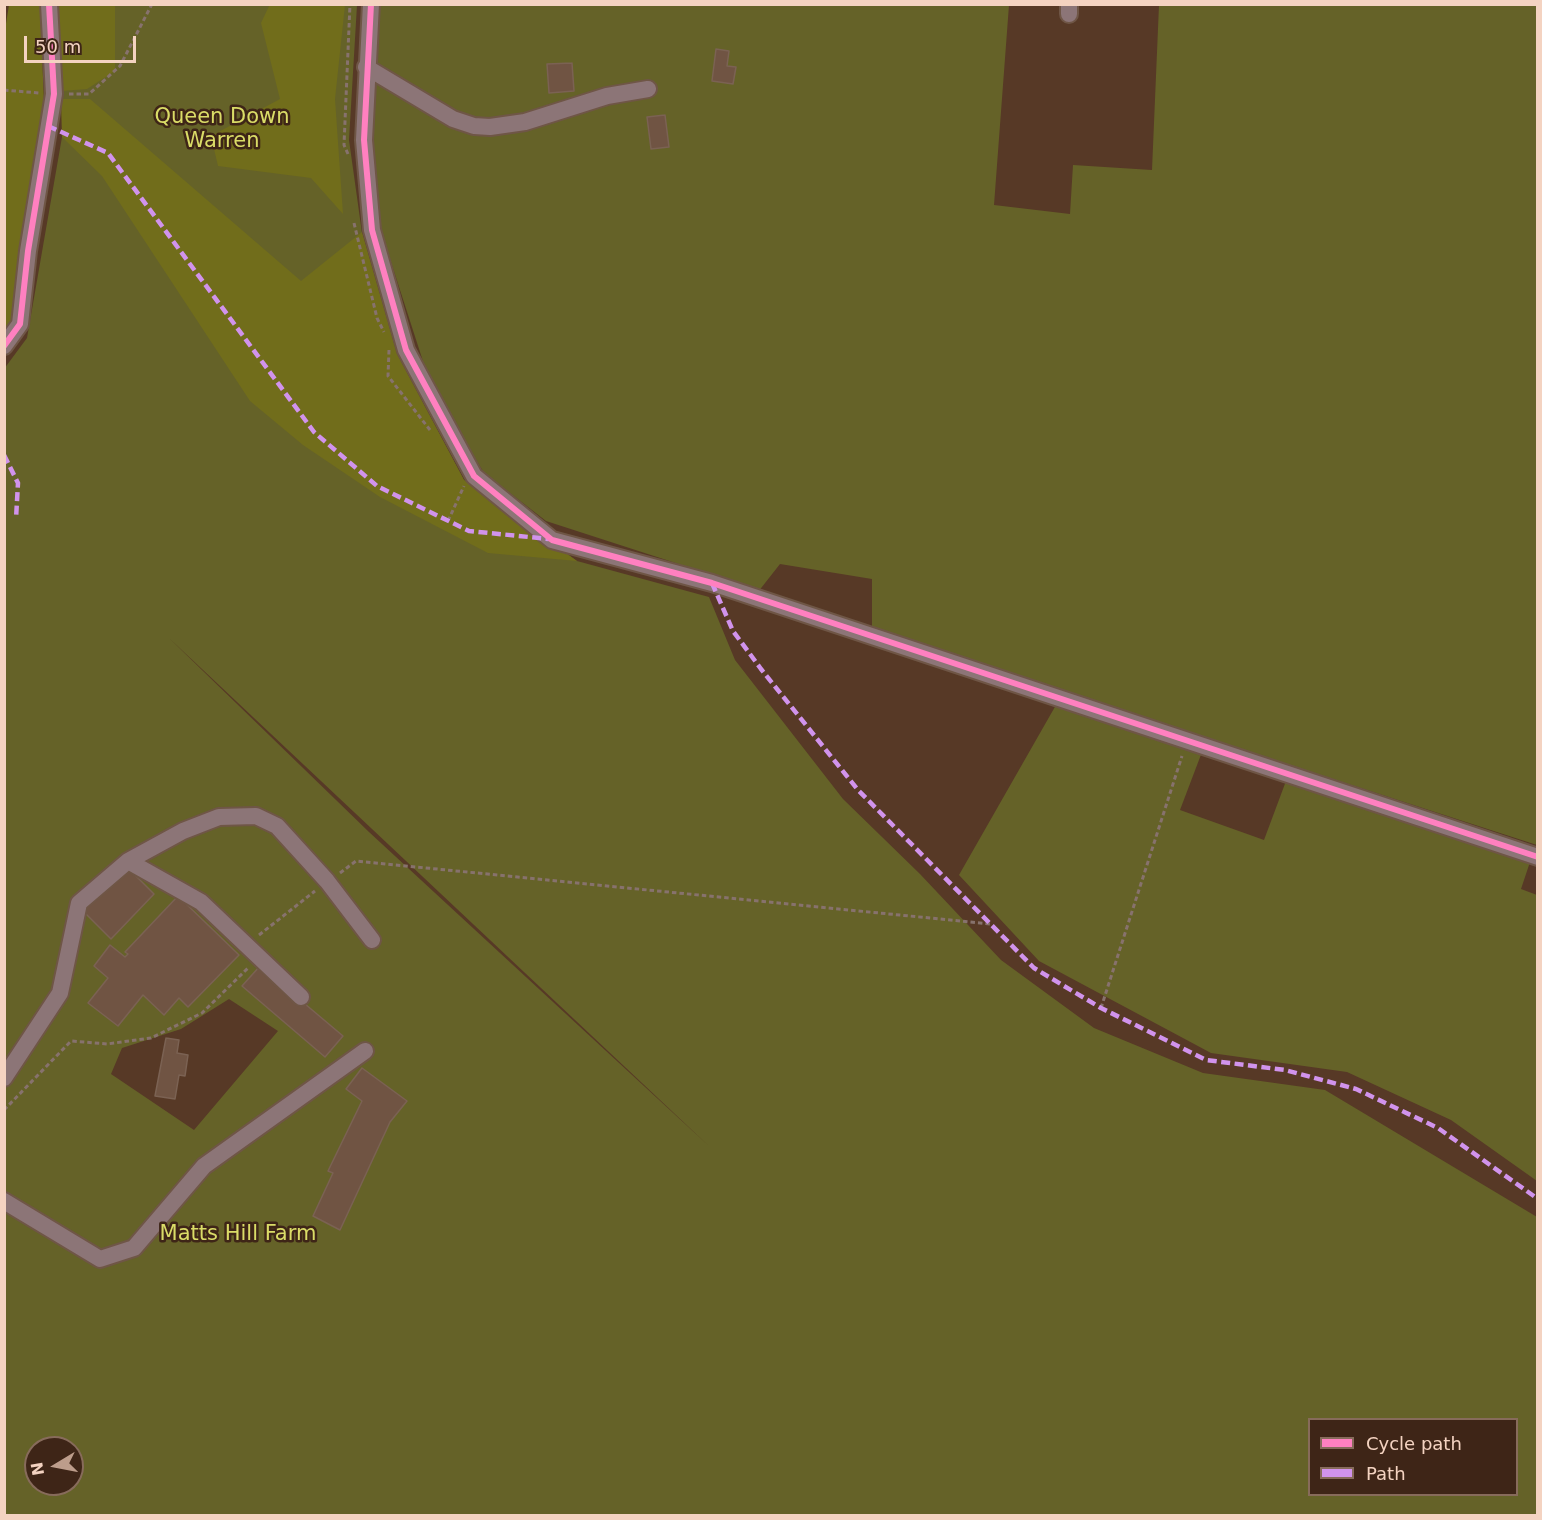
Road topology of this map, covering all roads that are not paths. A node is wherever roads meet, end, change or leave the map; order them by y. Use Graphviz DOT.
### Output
graph roads {
  1 [pos="49,4"];
  2 [pos="371,4"];
  3 [pos="366,66"];
  4 [pos="648,88"];
  5 [pos="4,346"];
  6 [pos="1538,857"];
  7 [pos="128,861"];
  8 [pos="372,940"];
  9 [pos="301,997"];
  10 [pos="365,1051"];
  11 [pos="4,1078"];
  12 [pos="4,1201"];
  1 -- 5 [label="street"];
  2 -- 3 [label="street"];
  3 -- 4 [label="street"];
  3 -- 6 [label="street"];
  7 -- 8 [label="street"];
  7 -- 9 [label="street"];
  7 -- 11 [label="street"];
  10 -- 12 [label="street"];
}
